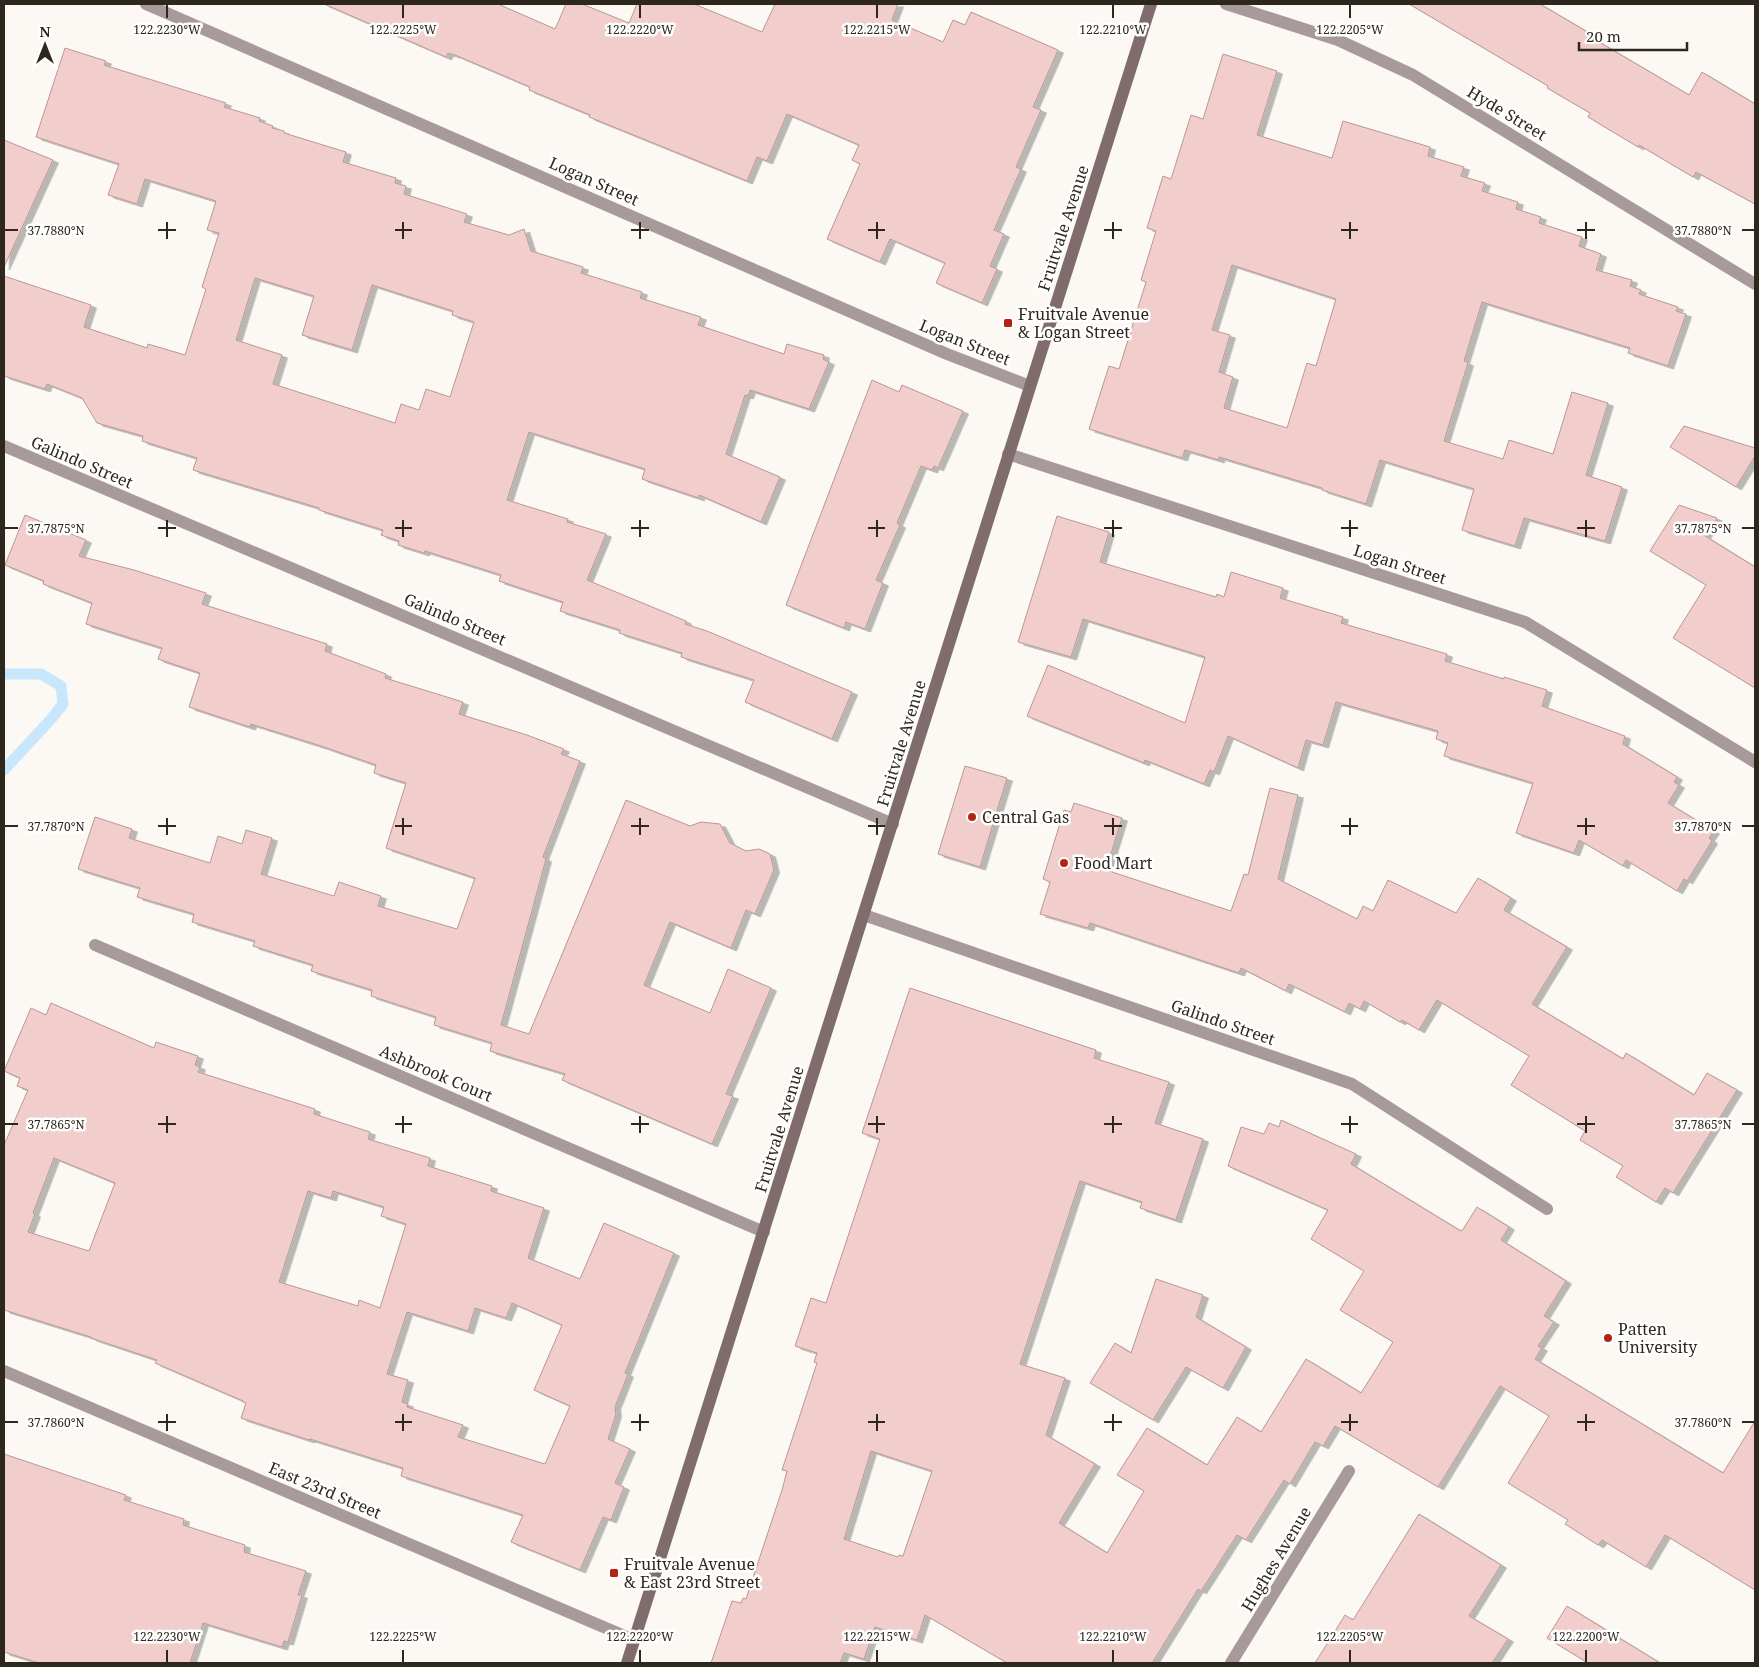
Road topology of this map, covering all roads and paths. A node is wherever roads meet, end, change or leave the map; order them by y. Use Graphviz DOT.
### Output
graph roads {
  1 [pos="146,4"];
  2 [pos="1150,4"];
  3 [pos="1226,4"];
  4 [pos="1755,284"];
  5 [pos="1030,386"];
  6 [pos="4,446"];
  7 [pos="1008,454"];
  8 [pos="1755,762"];
  9 [pos="893,824"];
  10 [pos="864,915"];
  11 [pos="94,945"];
  12 [pos="1547,1209"];
  13 [pos="764,1232"];
  14 [pos="4,1370"];
  15 [pos="1349,1471"];
  16 [pos="634,1640"];
  17 [pos="627,1663"];
  18 [pos="1231,1663"];
  1 -- 5 [label="street, Logan Street"];
  2 -- 5 [label="main road, Fruitvale Avenue"];
  3 -- 4 [label="street, Hyde Street"];
  5 -- 7 [label="main road, Fruitvale Avenue"];
  6 -- 9 [label="street, Galindo Street"];
  7 -- 8 [label="street, Logan Street"];
  7 -- 9 [label="main road, Fruitvale Avenue"];
  9 -- 10 [label="main road, Fruitvale Avenue"];
  10 -- 12 [label="street, Galindo Street"];
  10 -- 13 [label="main road, Fruitvale Avenue"];
  11 -- 13 [label="street, Ashbrook Court"];
  13 -- 16 [label="main road, Fruitvale Avenue"];
  14 -- 16 [label="street, East 23rd Street"];
  15 -- 18 [label="street, Hughes Avenue"];
  16 -- 17 [label="main road, Fruitvale Avenue"];
}
